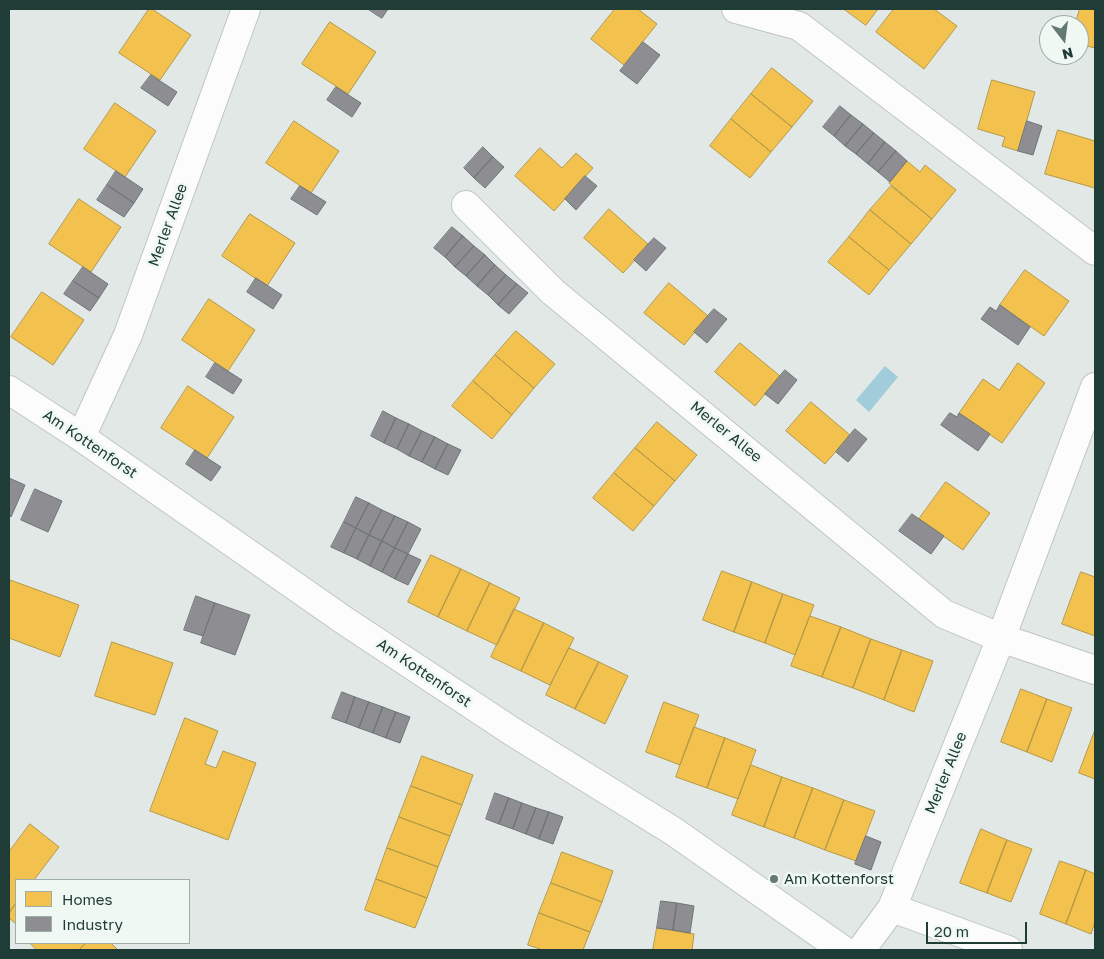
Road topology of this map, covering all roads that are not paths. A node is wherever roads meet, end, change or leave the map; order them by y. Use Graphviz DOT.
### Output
graph roads {
  1 [pos="246,9"];
  2 [pos="736,9"];
  3 [pos="466,205"];
  4 [pos="1095,251"];
  5 [pos="1095,387"];
  6 [pos="9,390"];
  7 [pos="81,437"];
  8 [pos="1001,638"];
  9 [pos="1095,670"];
  10 [pos="892,908"];
  11 [pos="843,950"];
  12 [pos="861,950"];
  13 [pos="1008,950"];
  1 -- 7 [label="street, Merler Allee"];
  2 -- 4 [label="street"];
  3 -- 8 [label="street, Merler Allee"];
  5 -- 8 [label="street, Merler Allee"];
  6 -- 7 [label="street, Am Kottenforst"];
  7 -- 11 [label="street, Am Kottenforst"];
  8 -- 9 [label="street, Merler Allee"];
  8 -- 10 [label="street, Merler Allee"];
  10 -- 12 [label="street, Merler Allee"];
  10 -- 13 [label="street"];
}
